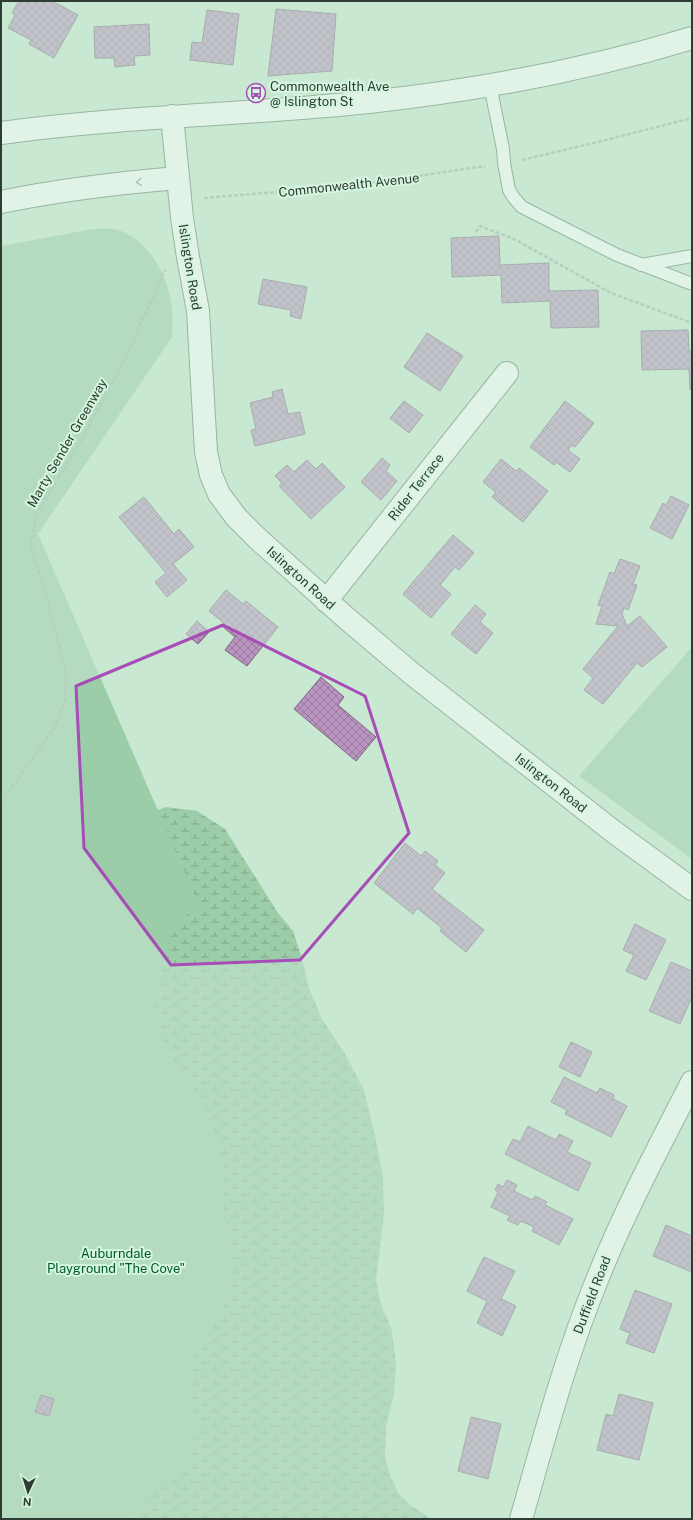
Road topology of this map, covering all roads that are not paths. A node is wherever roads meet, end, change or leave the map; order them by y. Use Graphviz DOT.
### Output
graph roads {
  1 [pos="692,38"];
  2 [pos="490,85"];
  3 [pos="172,116"];
  4 [pos="1,133"];
  5 [pos="179,189"];
  6 [pos="1,202"];
  7 [pos="692,256"];
  8 [pos="640,265"];
  9 [pos="692,284"];
  10 [pos="506,373"];
  11 [pos="326,601"];
  12 [pos="692,889"];
  13 [pos="692,1082"];
  14 [pos="520,1519"];
  1 -- 2 [label="street"];
  2 -- 3 [label="street"];
  2 -- 8 [label="lane"];
  3 -- 4 [label="street"];
  3 -- 5 [label="street, Islington Road"];
  5 -- 6 [label="street, one-way"];
  5 -- 11 [label="street, Islington Road"];
  7 -- 8 [label="lane"];
  8 -- 9 [label="lane"];
  10 -- 11 [label="street, Rider Terrace"];
  11 -- 12 [label="street, Islington Road"];
  13 -- 14 [label="street, Duffield Road"];
}
